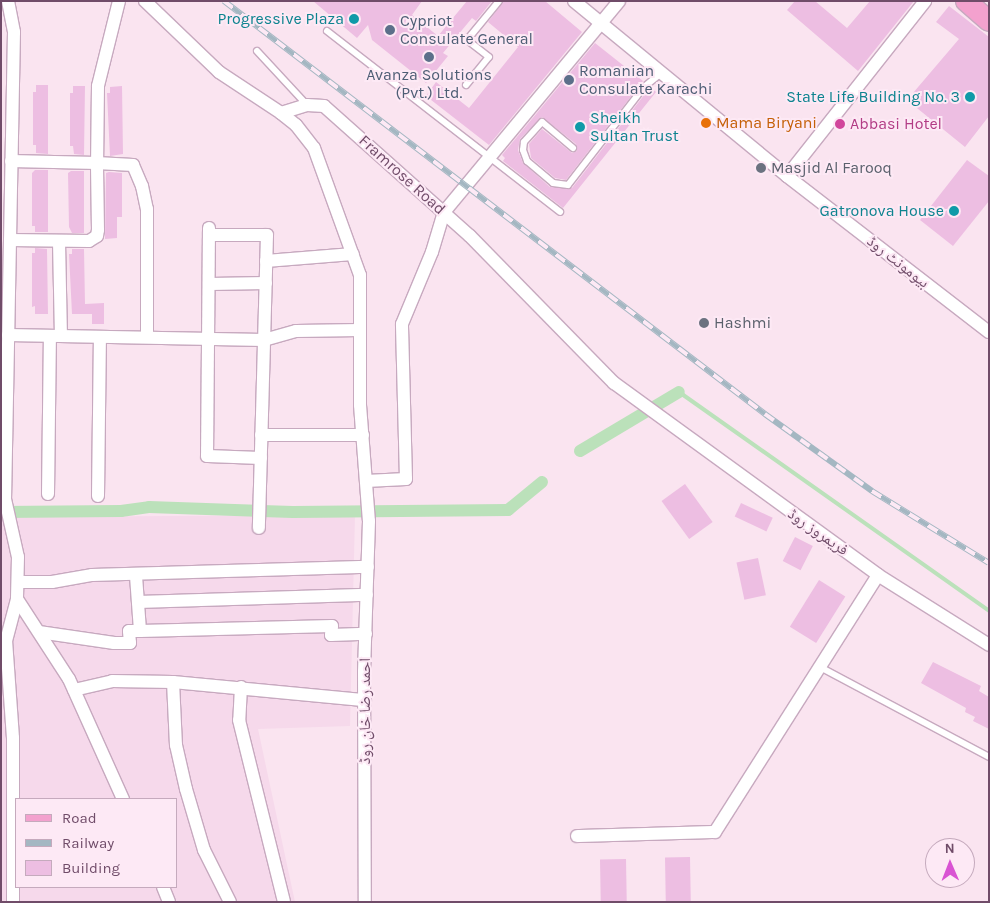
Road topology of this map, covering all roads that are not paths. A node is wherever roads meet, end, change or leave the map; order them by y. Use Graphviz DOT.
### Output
graph roads {
  1 [pos="8,1"];
  2 [pos="119,1"];
  3 [pos="145,1"];
  4 [pos="499,1"];
  5 [pos="574,1"];
  6 [pos="619,1"];
  7 [pos="925,1"];
  8 [pos="966,1"];
  9 [pos="989,21"];
  10 [pos="601,23"];
  11 [pos="327,32"];
  12 [pos="257,51"];
  13 [pos="661,72"];
  14 [pos="466,85"];
  15 [pos="307,105"];
  16 [pos="281,114"];
  17 [pos="573,148"];
  18 [pos="491,156"];
  19 [pos="11,161"];
  20 [pos="98,163"];
  21 [pos="787,176"];
  22 [pos="444,212"];
  23 [pos="560,212"];
  24 [pos="10,240"];
  25 [pos="59,242"];
  26 [pos="353,254"];
  27 [pos="266,261"];
  28 [pos="266,283"];
  29 [pos="210,284"];
  30 [pos="360,330"];
  31 [pos="989,332"];
  32 [pos="8,335"];
  33 [pos="56,335"];
  34 [pos="100,336"];
  35 [pos="146,337"];
  36 [pos="210,339"];
  37 [pos="264,340"];
  38 [pos="651,412"];
  39 [pos="261,435"];
  40 [pos="362,435"];
  41 [pos="261,458"];
  42 [pos="366,481"];
  43 [pos="48,494"];
  44 [pos="98,496"];
  45 [pos="259,528"];
  46 [pos="368,567"];
  47 [pos="878,575"];
  48 [pos="136,576"];
  49 [pos="18,582"];
  50 [pos="367,596"];
  51 [pos="17,599"];
  52 [pos="138,602"];
  53 [pos="140,631"];
  54 [pos="38,632"];
  55 [pos="366,634"];
  56 [pos="989,645"];
  57 [pos="820,667"];
  58 [pos="173,682"];
  59 [pos="241,687"];
  60 [pos="74,690"];
  61 [pos="365,700"];
  62 [pos="989,757"];
  63 [pos="123,798"];
  64 [pos="577,836"];
  65 [pos="163,888"];
  66 [pos="13,902"];
  67 [pos="170,902"];
  68 [pos="230,902"];
  69 [pos="284,902"];
  70 [pos="365,902"];
  1 -- 19 [label="street"];
  2 -- 20 [label="street"];
  3 -- 16 [label="street"];
  4 -- 14 [label="lane"];
  5 -- 10 [label="street, بیومونٹ روڈ"];
  6 -- 10 [label="street"];
  7 -- 21 [label="street"];
  8 -- 9 [label="main road"];
  10 -- 13 [label="street, بیومونٹ روڈ"];
  10 -- 18 [label="street"];
  11 -- 18 [label="lane"];
  12 -- 15 [label="lane"];
  13 -- 17 [label="lane"];
  13 -- 21 [label="street, بیومونٹ روڈ"];
  15 -- 16 [label="street"];
  15 -- 22 [label="street, Framrose Road"];
  16 -- 26 [label="street, احمد رضا خان روڈ"];
  18 -- 22 [label="street"];
  18 -- 23 [label="lane"];
  19 -- 20 [label="street"];
  19 -- 24 [label="street"];
  20 -- 25 [label="street"];
  20 -- 35 [label="street"];
  21 -- 31 [label="street, بیومونٹ روڈ"];
  22 -- 38 [label="street, Framrose Road"];
  22 -- 42 [label="street"];
  24 -- 25 [label="street"];
  24 -- 32 [label="street"];
  25 -- 33 [label="street"];
  26 -- 27 [label="street"];
  26 -- 30 [label="street, احمد رضا خان روڈ"];
  27 -- 28 [label="street"];
  27 -- 29 [label="street"];
  28 -- 29 [label="street"];
  28 -- 37 [label="street"];
  29 -- 36 [label="street"];
  30 -- 37 [label="street"];
  30 -- 40 [label="street, احمد رضا خان روڈ"];
  32 -- 33 [label="street"];
  32 -- 49 [label="street"];
  33 -- 34 [label="street"];
  33 -- 43 [label="street"];
  34 -- 35 [label="street"];
  34 -- 44 [label="street"];
  35 -- 36 [label="street"];
  36 -- 37 [label="street"];
  36 -- 41 [label="street"];
  37 -- 39 [label="street"];
  38 -- 47 [label="street, فریمروز روڈ"];
  39 -- 40 [label="street"];
  39 -- 41 [label="street"];
  40 -- 42 [label="street, احمد رضا خان روڈ"];
  41 -- 45 [label="street"];
  42 -- 46 [label="street, احمد رضا خان روڈ"];
  46 -- 48 [label="street"];
  46 -- 50 [label="street, احمد رضا خان روڈ"];
  47 -- 56 [label="street, فریمروز روڈ"];
  47 -- 57 [label="street"];
  48 -- 49 [label="street"];
  48 -- 52 [label="street"];
  49 -- 51 [label="street"];
  50 -- 52 [label="street"];
  50 -- 55 [label="street, احمد رضا خان روڈ"];
  51 -- 54 [label="street"];
  51 -- 66 [label="street"];
  52 -- 53 [label="street"];
  53 -- 54 [label="street"];
  53 -- 55 [label="street"];
  54 -- 60 [label="street"];
  55 -- 61 [label="street, احمد رضا خان روڈ"];
  57 -- 62 [label="lane"];
  57 -- 64 [label="street"];
  58 -- 59 [label="street"];
  58 -- 60 [label="street"];
  58 -- 68 [label="street"];
  59 -- 61 [label="street"];
  59 -- 69 [label="street"];
  60 -- 63 [label="street"];
  61 -- 70 [label="street, احمد رضا خان روڈ"];
  65 -- 67 [label="street"];
}
